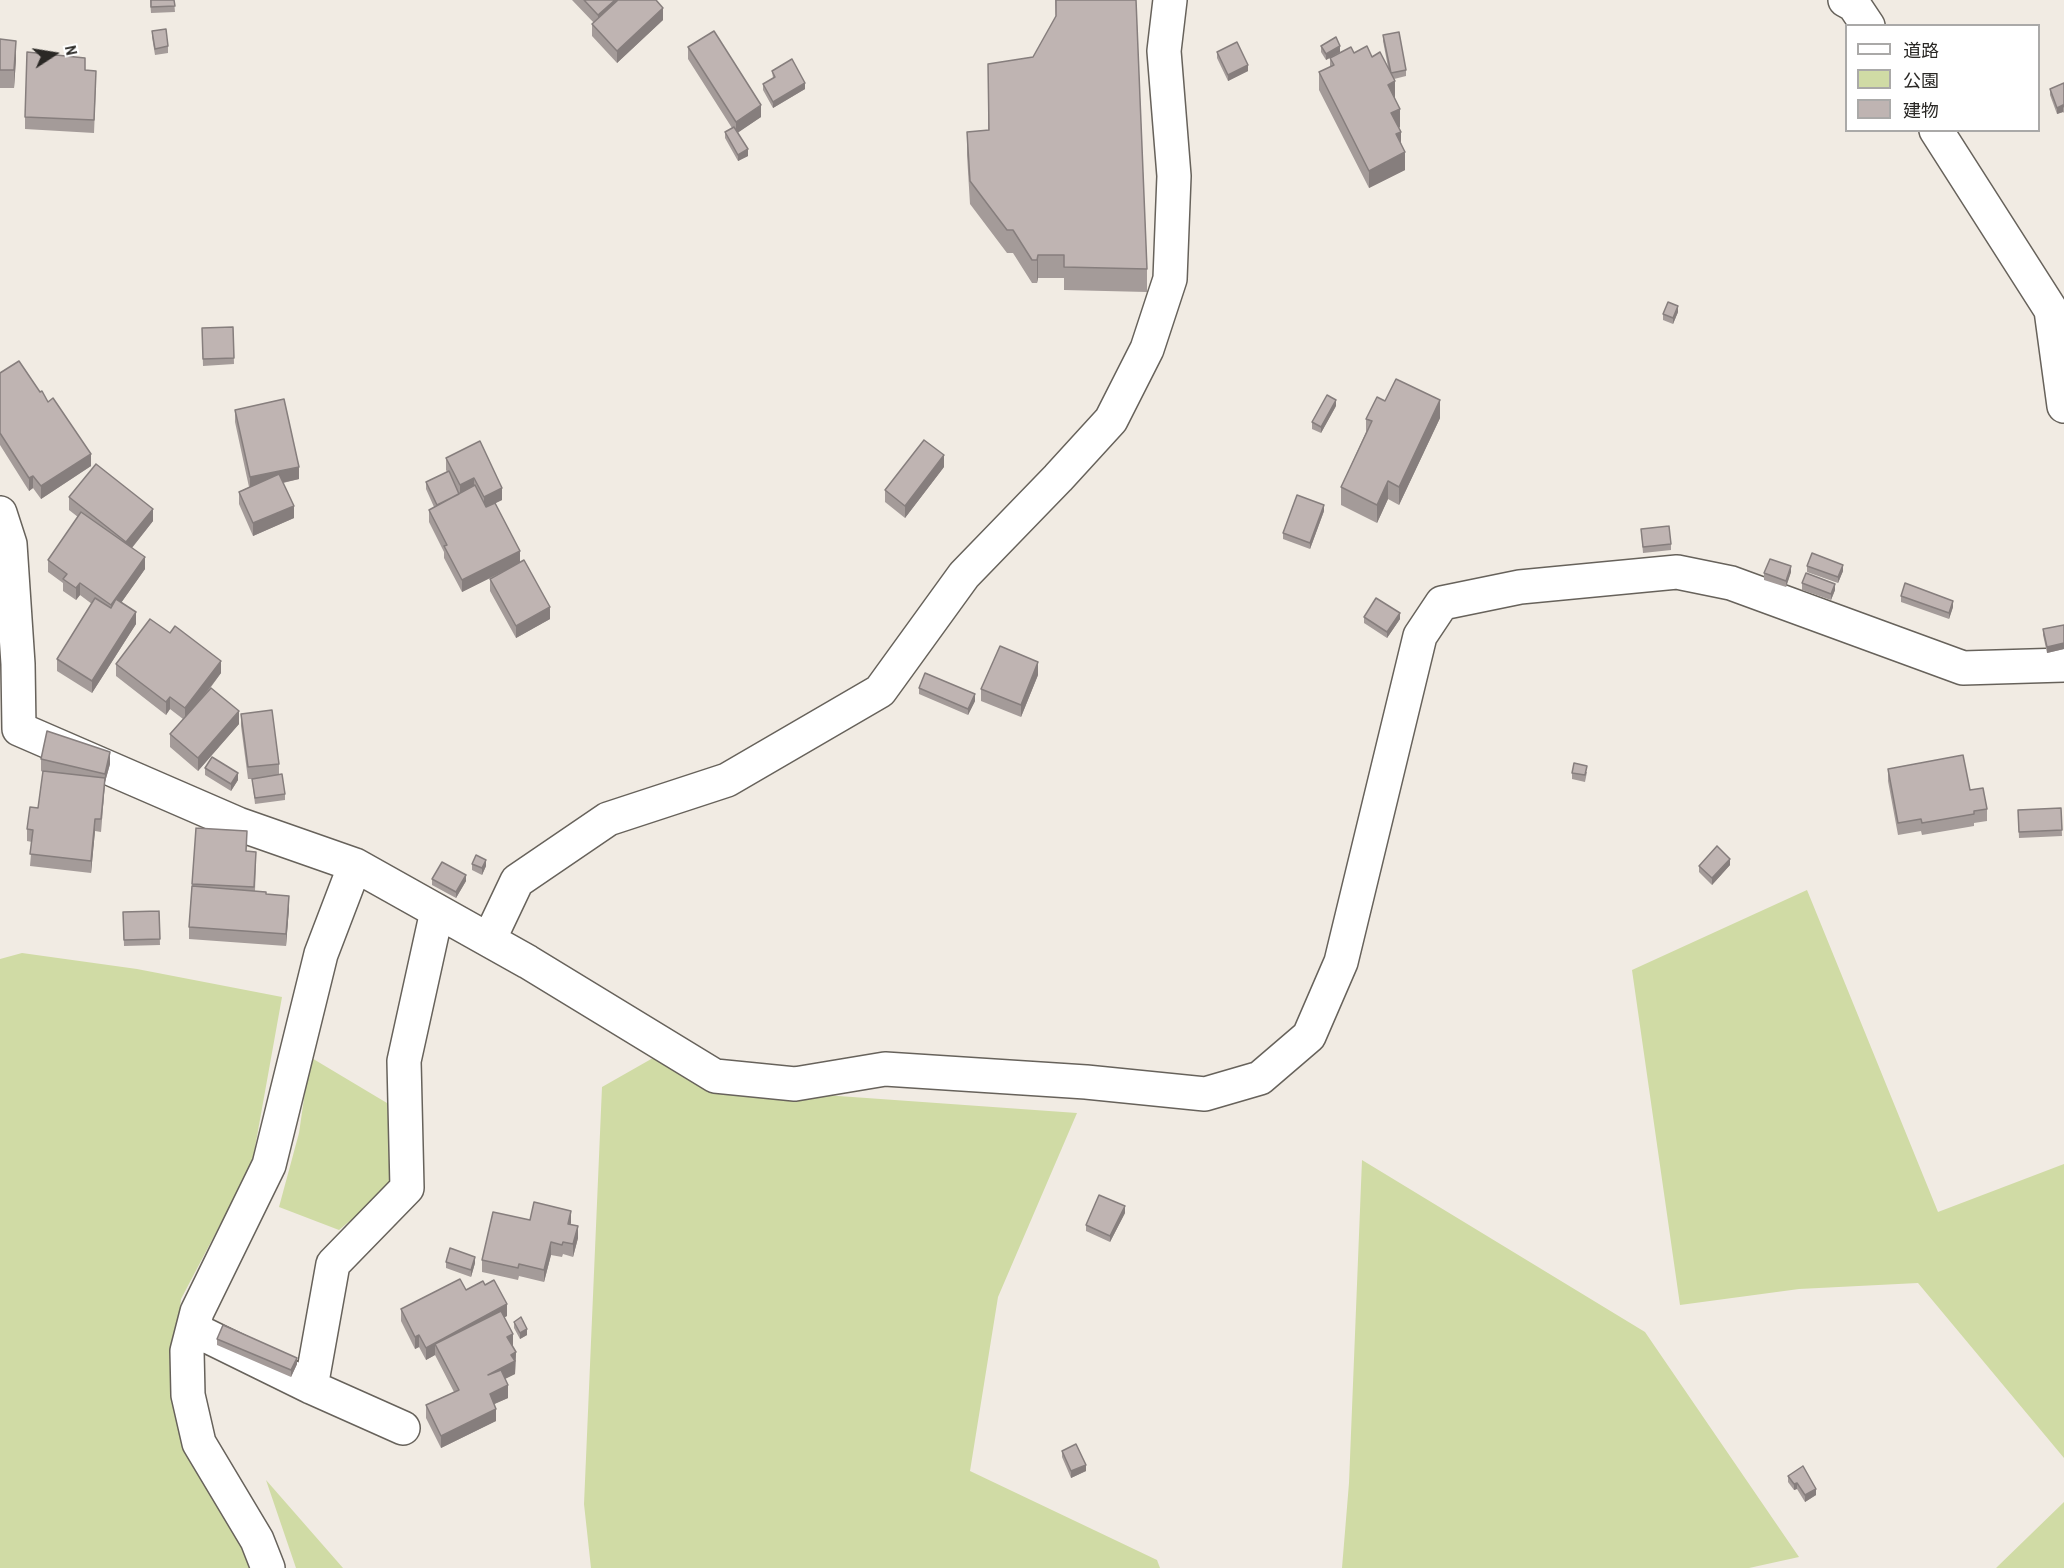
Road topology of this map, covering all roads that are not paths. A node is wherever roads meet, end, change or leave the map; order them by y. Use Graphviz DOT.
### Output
graph roads {
  1 [pos="1170,0"];
  2 [pos="1937,132"];
  3 [pos="2064,406"];
  4 [pos="0,513"];
  5 [pos="2064,665"];
  6 [pos="10,735"];
  7 [pos="355,865"];
  8 [pos="437,911"];
  9 [pos="489,940"];
  10 [pos="193,1329"];
  11 [pos="311,1387"];
  12 [pos="403,1428"];
  13 [pos="268,1568"];
  1 -- 9 [label="street"];
  2 -- 3 [label="street"];
  4 -- 6 [label="street"];
  5 -- 9 [label="street"];
  6 -- 7 [label="street"];
  7 -- 8 [label="street"];
  7 -- 10 [label="street"];
  8 -- 9 [label="street"];
  8 -- 11 [label="street"];
  10 -- 11 [label="street"];
  10 -- 13 [label="street"];
  11 -- 12 [label="street"];
}
